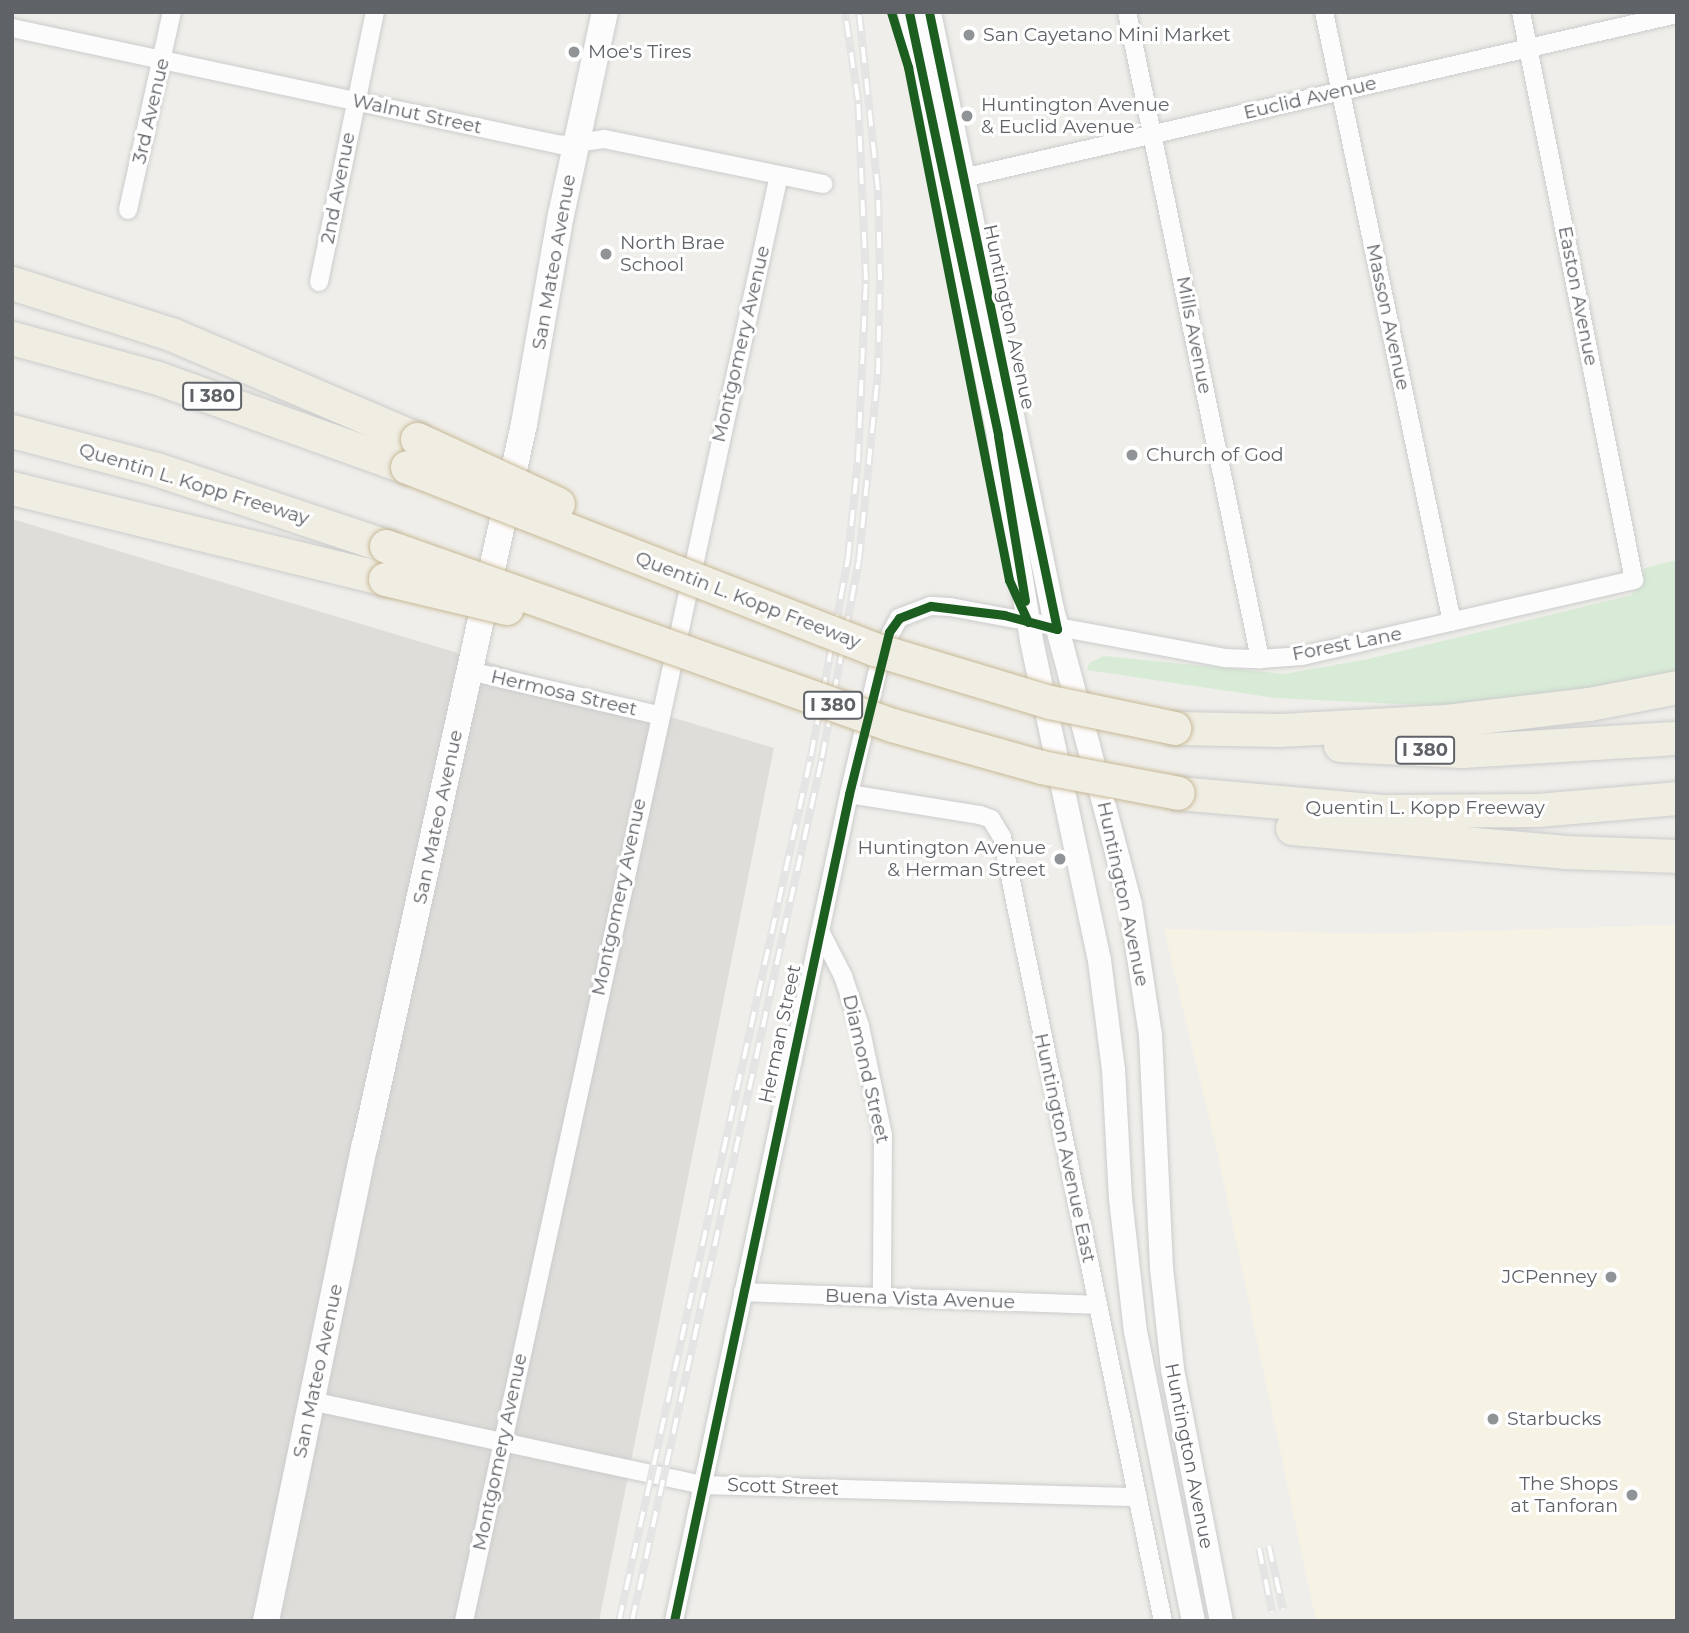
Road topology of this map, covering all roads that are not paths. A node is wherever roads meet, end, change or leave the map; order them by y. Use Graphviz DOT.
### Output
graph roads {
  1 [pos="173,12"];
  2 [pos="375,12"];
  3 [pos="605,12"];
  4 [pos="909,12"];
  5 [pos="929,12"];
  6 [pos="1127,12"];
  7 [pos="1324,12"];
  8 [pos="1521,12"];
  9 [pos="1677,14"];
  10 [pos="12,28"];
  11 [pos="1528,49"];
  12 [pos="162,60"];
  13 [pos="1340,91"];
  14 [pos="355,101"];
  15 [pos="1153,134"];
  16 [pos="576,143"];
  17 [pos="779,175"];
  18 [pos="953,180"];
  19 [pos="823,184"];
  20 [pos="128,210"];
  21 [pos="319,282"];
  22 [pos="12,283"];
  23 [pos="12,338"];
  24 [pos="20,434"];
  25 [pos="412,453"];
  26 [pos="12,488"];
  27 [pos="1634,580"];
  28 [pos="1028,622"];
  29 [pos="1452,622"];
  30 [pos="1057,629"];
  31 [pos="1260,659"];
  32 [pos="470,671"];
  33 [pos="775,686"];
  34 [pos="1677,687"];
  35 [pos="658,715"];
  36 [pos="1174,728"];
  37 [pos="1677,738"];
  38 [pos="849,794"];
  39 [pos="1677,798"];
  40 [pos="1184,804"];
  41 [pos="1677,856"];
  42 [pos="820,931"];
  43 [pos="743,1292"];
  44 [pos="882,1298"];
  45 [pos="1098,1306"];
  46 [pos="311,1401"];
  47 [pos="502,1443"];
  48 [pos="702,1485"];
  49 [pos="1138,1497"];
  50 [pos="266,1621"];
  51 [pos="464,1621"];
  52 [pos="674,1621"];
  53 [pos="1163,1621"];
  54 [pos="1193,1621"];
  55 [pos="1221,1621"];
  1 -- 12 [label="street, 3rd Avenue"];
  2 -- 14 [label="street, 2nd Avenue"];
  3 -- 16 [label="main road, San Mateo Avenue"];
  4 -- 18 [label="street, Huntington Avenue"];
  5 -- 18 [label="street, Huntington Avenue"];
  6 -- 15 [label="street, Mills Avenue"];
  7 -- 13 [label="street, Masson Avenue"];
  8 -- 11 [label="street, Easton Avenue"];
  9 -- 11 [label="street, Euclid Avenue"];
  10 -- 12 [label="street, Walnut Street"];
  11 -- 13 [label="street, Euclid Avenue"];
  11 -- 27 [label="street, Easton Avenue"];
  12 -- 14 [label="street, Walnut Street"];
  12 -- 20 [label="street, 3rd Avenue"];
  13 -- 15 [label="street, Euclid Avenue"];
  13 -- 29 [label="street, Masson Avenue"];
  14 -- 16 [label="street, Walnut Street"];
  14 -- 21 [label="street, 2nd Avenue"];
  15 -- 18 [label="street, Euclid Avenue"];
  15 -- 31 [label="street, Mills Avenue"];
  16 -- 17 [label="street, Walnut Street"];
  16 -- 32 [label="main road, San Mateo Avenue"];
  17 -- 19 [label="street, Walnut Street"];
  17 -- 35 [label="street, Montgomery Avenue"];
  18 -- 28 [label="street, Huntington Avenue"];
  18 -- 30 [label="street, Huntington Avenue"];
  22 -- 25 [label="highway"];
  23 -- 25 [label="highway, I 380"];
  24 -- 33 [label="highway, Quentin L. Kopp Freeway / I 380, bridge"];
  25 -- 36 [label="highway, Quentin L. Kopp Freeway / I 380, bridge"];
  26 -- 33 [label="highway, bridge"];
  27 -- 29 [label="street, Forest Lane"];
  28 -- 30 [label="street, Herman Street"];
  28 -- 38 [label="street, Herman Street"];
  28 -- 54 [label="street, Huntington Avenue"];
  29 -- 31 [label="street, Forest Lane"];
  30 -- 31 [label="street, Forest Lane"];
  30 -- 55 [label="street, Huntington Avenue"];
  32 -- 35 [label="street, Hermosa Street"];
  32 -- 46 [label="main road, San Mateo Avenue"];
  33 -- 40 [label="highway, Quentin L. Kopp Freeway / I 380, bridge"];
  34 -- 36 [label="highway"];
  35 -- 47 [label="street, Montgomery Avenue"];
  36 -- 37 [label="highway, Quentin L. Kopp Freeway / I 380"];
  38 -- 42 [label="street, Herman Street"];
  38 -- 45 [label="street, Huntington Avenue East"];
  39 -- 40 [label="highway, Quentin L. Kopp Freeway"];
  40 -- 41 [label="highway"];
  42 -- 43 [label="street, Herman Street"];
  42 -- 44 [label="street, Diamond Street"];
  43 -- 44 [label="street, Buena Vista Avenue"];
  43 -- 48 [label="street, Herman Street"];
  44 -- 45 [label="street, Buena Vista Avenue"];
  45 -- 49 [label="street, Huntington Avenue East"];
  46 -- 47 [label="street, Scott Street"];
  46 -- 50 [label="main road, San Mateo Avenue"];
  47 -- 48 [label="street, Scott Street"];
  47 -- 51 [label="street, Montgomery Avenue"];
  48 -- 49 [label="street, Scott Street"];
  48 -- 52 [label="street, Herman Street"];
  49 -- 53 [label="street, Huntington Avenue East"];
}
